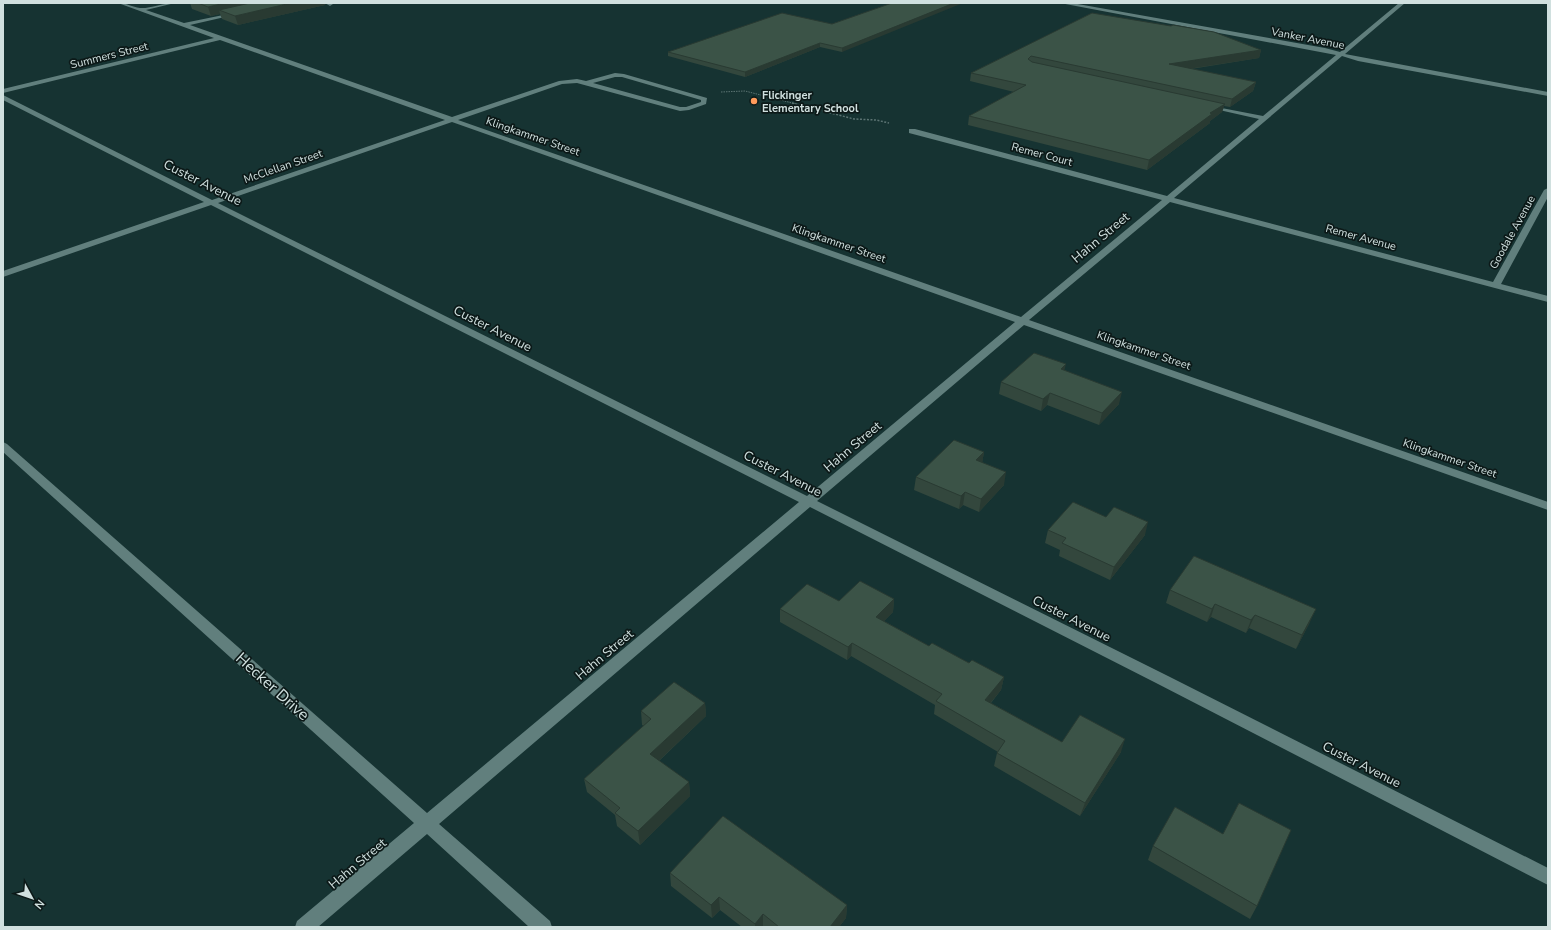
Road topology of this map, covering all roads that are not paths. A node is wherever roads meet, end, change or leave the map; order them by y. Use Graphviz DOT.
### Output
graph roads {
  1 [pos="121,3"];
  2 [pos="172,3"];
  3 [pos="1063,3"];
  4 [pos="1402,3"];
  5 [pos="140,10"];
  6 [pos="244,12"];
  7 [pos="184,25"];
  8 [pos="220,38"];
  9 [pos="1340,54"];
  10 [pos="587,83"];
  11 [pos="3,91"];
  12 [pos="1548,94"];
  13 [pos="3,97"];
  14 [pos="1201,105"];
  15 [pos="1263,118"];
  16 [pos="450,120"];
  17 [pos="912,131"];
  18 [pos="1548,190"];
  19 [pos="1167,199"];
  20 [pos="210,203"];
  21 [pos="3,274"];
  22 [pos="1496,285"];
  23 [pos="1548,299"];
  24 [pos="1023,320"];
  25 [pos="3,446"];
  26 [pos="807,502"];
  27 [pos="1548,506"];
  28 [pos="426,823"];
  29 [pos="1548,877"];
  30 [pos="304,927"];
  31 [pos="543,927"];
  1 -- 5 [label="street, Klingkammer Street"];
  2 -- 5 [label="street"];
  3 -- 9 [label="street, Vanker Avenue"];
  4 -- 9 [label="street, Hahn Street"];
  5 -- 7 [label="street, Klingkammer Street"];
  6 -- 7 [label="street"];
  7 -- 8 [label="street, Klingkammer Street"];
  8 -- 11 [label="street, Summers Street"];
  8 -- 16 [label="street, Klingkammer Street"];
  9 -- 12 [label="street, Vanker Avenue"];
  9 -- 15 [label="street, Hahn Street"];
  10 -- 10 [label="street"];
  10 -- 16 [label="street, McClellan Street"];
  13 -- 20 [label="street, Custer Avenue"];
  14 -- 15 [label="street"];
  15 -- 19 [label="street, Hahn Street"];
  16 -- 20 [label="street, McClellan Street"];
  16 -- 24 [label="street, Klingkammer Street"];
  17 -- 19 [label="street, Remer Court"];
  18 -- 22 [label="street, Goodale Avenue"];
  19 -- 22 [label="street, Remer Avenue"];
  19 -- 24 [label="street, Hahn Street"];
  20 -- 21 [label="street, McClellan Street"];
  20 -- 26 [label="street, Custer Avenue"];
  22 -- 23 [label="street, Remer Avenue"];
  24 -- 26 [label="street, Hahn Street"];
  24 -- 27 [label="street, Klingkammer Street"];
  25 -- 28 [label="street, Hecker Drive"];
  26 -- 28 [label="street, Hahn Street"];
  26 -- 29 [label="street, Custer Avenue"];
  28 -- 30 [label="street, Hahn Street"];
  28 -- 31 [label="street, Hecker Drive"];
}
